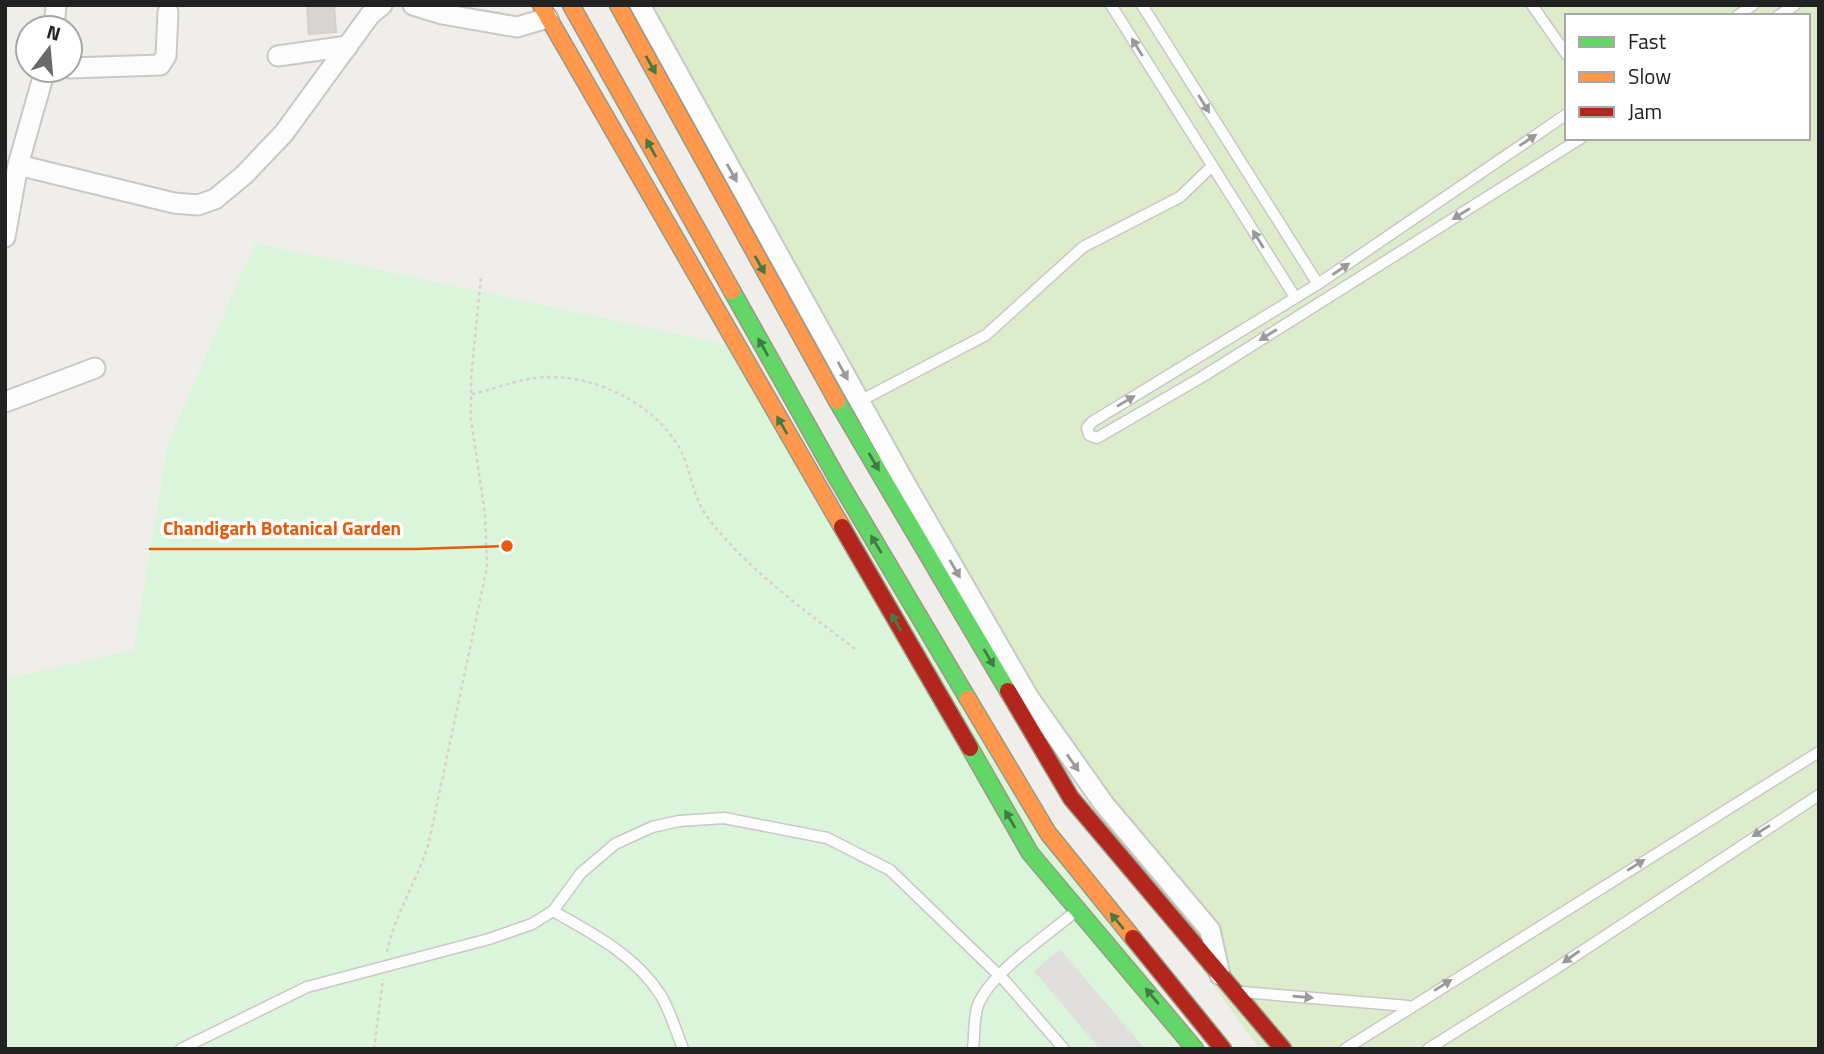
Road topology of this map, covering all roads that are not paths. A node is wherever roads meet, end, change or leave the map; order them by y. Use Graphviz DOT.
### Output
graph roads {
  1 [pos="382,5"];
  2 [pos="413,5"];
  3 [pos="570,5"];
  4 [pos="618,5"];
  5 [pos="640,5"];
  6 [pos="1111,5"];
  7 [pos="1142,5"];
  8 [pos="1532,5"];
  9 [pos="544,11"];
  10 [pos="168,12"];
  11 [pos="348,46"];
  12 [pos="1565,52"];
  13 [pos="278,56"];
  14 [pos="84,68"];
  15 [pos="40,84"];
  16 [pos="1565,115"];
  17 [pos="1578,140"];
  18 [pos="18,165"];
  19 [pos="1212,166"];
  20 [pos="5,237"];
  21 [pos="1318,284"];
  22 [pos="1295,297"];
  23 [pos="95,368"];
  24 [pos="5,401"];
  25 [pos="851,405"];
  26 [pos="1819,752"];
  27 [pos="1819,795"];
  28 [pos="1078,909"];
  29 [pos="553,911"];
  30 [pos="1220,975"];
  31 [pos="1000,976"];
  32 [pos="1234,992"];
  33 [pos="1409,1006"];
  34 [pos="1433,1047"];
  35 [pos="181,1049"];
  36 [pos="683,1049"];
  37 [pos="973,1049"];
  38 [pos="1064,1049"];
  39 [pos="1195,1049"];
  40 [pos="1223,1049"];
  41 [pos="1283,1049"];
  42 [pos="1345,1049"];
  1 -- 11 [label="street"];
  2 -- 9 [label="street"];
  40 -- 3 [label="main road, one-way"];
  4 -- 25 [label="main road, one-way"];
  5 -- 25 [label="street, one-way"];
  19 -- 6 [label="lane, one-way"];
  7 -- 21 [label="lane, one-way"];
  8 -- 12 [label="lane"];
  28 -- 9 [label="main road, one-way"];
  10 -- 14 [label="street"];
  11 -- 13 [label="street"];
  11 -- 18 [label="street"];
  15 -- 18 [label="street"];
  21 -- 16 [label="lane, one-way"];
  17 -- 22 [label="lane, one-way"];
  18 -- 20 [label="street"];
  22 -- 19 [label="lane, one-way"];
  19 -- 25 [label="lane"];
  21 -- 22 [label="lane"];
  23 -- 24 [label="street"];
  25 -- 30 [label="street, one-way"];
  33 -- 26 [label="lane, one-way"];
  27 -- 34 [label="lane, one-way"];
  28 -- 31 [label="lane"];
  39 -- 28 [label="main road, one-way"];
  29 -- 31 [label="lane"];
  29 -- 35 [label="lane"];
  29 -- 36 [label="lane"];
  30 -- 32 [label="main road"];
  31 -- 37 [label="lane"];
  31 -- 38 [label="lane"];
  32 -- 33 [label="lane, one-way"];
  32 -- 41 [label="main road"];
  33 -- 42 [label="lane"];
}
